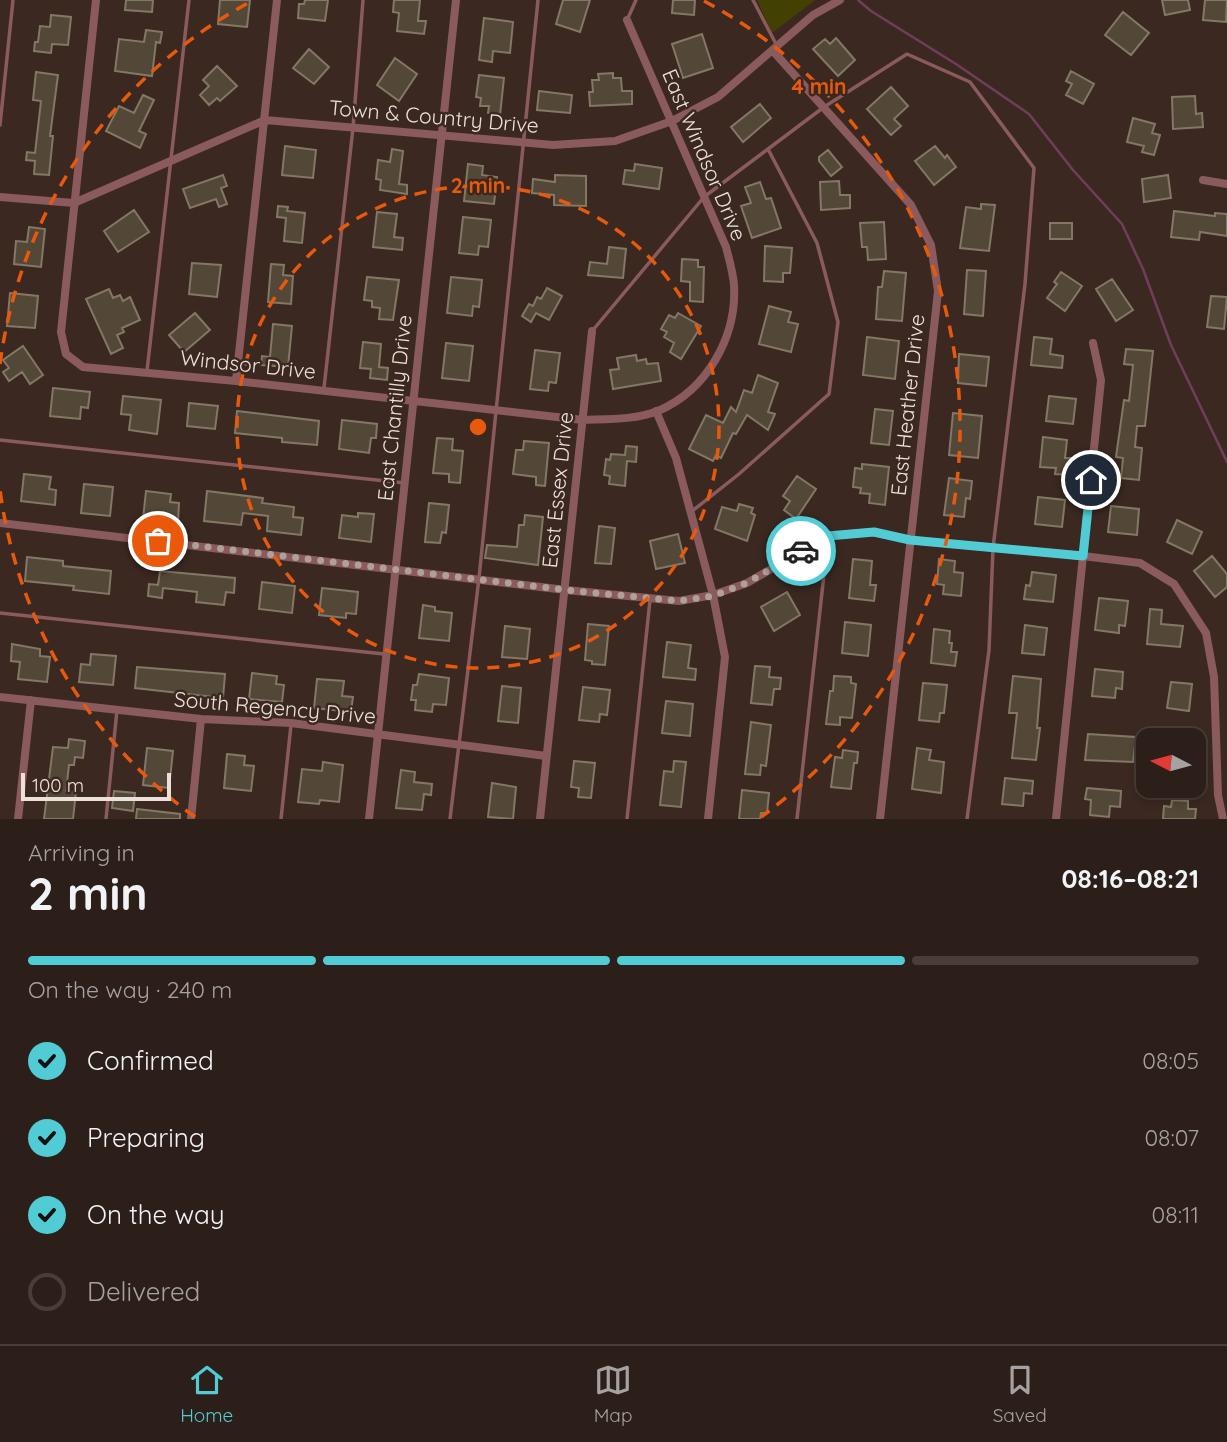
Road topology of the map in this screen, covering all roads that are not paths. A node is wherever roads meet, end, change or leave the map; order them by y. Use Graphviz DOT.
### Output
graph roads {
  1 [pos="13,0"];
  2 [pos="96,0"];
  3 [pos="189,0"];
  4 [pos="277,0"];
  5 [pos="363,0"];
  6 [pos="456,0"];
  7 [pos="538,0"];
  8 [pos="636,0"];
  9 [pos="753,0"];
  10 [pos="840,0"];
  11 [pos="627,20"];
  12 [pos="775,49"];
  13 [pos="824,107"];
  14 [pos="265,120"];
  15 [pos="672,121"];
  16 [pos="0,125"];
  17 [pos="353,128"];
  18 [pos="441,136"];
  19 [pos="524,143"];
  20 [pos="768,149"];
  21 [pos="172,160"];
  22 [pos="1203,180"];
  23 [pos="1227,184"];
  24 [pos="0,197"];
  25 [pos="705,197"];
  26 [pos="74,203"];
  27 [pos="592,331"];
  28 [pos="1093,343"];
  29 [pos="147,373"];
  30 [pos="236,381"];
  31 [pos="324,391"];
  32 [pos="413,400"];
  33 [pos="495,410"];
  34 [pos="656,411"];
  35 [pos="583,420"];
  36 [pos="0,440"];
  37 [pos="405,483"];
  38 [pos="691,512"];
  39 [pos="0,523"];
  40 [pos="828,536"];
  41 [pos="910,540"];
  42 [pos="993,548"];
  43 [pos="1083,556"];
  44 [pos="395,569"];
  45 [pos="479,578"];
  46 [pos="566,590"];
  47 [pos="713,596"];
  48 [pos="650,598"];
  49 [pos="0,613"];
  50 [pos="385,654"];
  51 [pos="0,697"];
  52 [pos="31,700"];
  53 [pos="117,710"];
  54 [pos="201,719"];
  55 [pos="291,723"];
  56 [pos="378,734"];
  57 [pos="459,745"];
  58 [pos="546,756"];
  59 [pos="18,819"];
  60 [pos="106,819"];
  61 [pos="191,819"];
  62 [pos="281,819"];
  63 [pos="369,819"];
  64 [pos="450,819"];
  65 [pos="540,819"];
  66 [pos="626,819"];
  67 [pos="708,819"];
  68 [pos="797,819"];
  69 [pos="880,819"];
  70 [pos="967,819"];
  71 [pos="1056,819"];
  72 [pos="1223,819"];
  1 -- 16 [label="lane"];
  2 -- 26 [label="street, Windsor Drive"];
  3 -- 21 [label="lane"];
  4 -- 14 [label="street"];
  5 -- 17 [label="lane"];
  6 -- 18 [label="street, East Chantilly Drive"];
  7 -- 19 [label="lane"];
  8 -- 11 [label="lane"];
  9 -- 12 [label="lane"];
  10 -- 12 [label="street, Town & Country Drive"];
  11 -- 15 [label="street, East Windsor Drive"];
  12 -- 13 [label="street, East Heather Drive"];
  12 -- 15 [label="street, Town & Country Drive"];
  13 -- 20 [label="lane"];
  13 -- 41 [label="street, East Heather Drive"];
  13 -- 42 [label="lane"];
  14 -- 17 [label="street, Town & Country Drive"];
  14 -- 21 [label="street, Town & Country Drive"];
  14 -- 30 [label="street"];
  15 -- 19 [label="street, Town & Country Drive"];
  15 -- 25 [label="street, East Windsor Drive"];
  17 -- 18 [label="street, Town & Country Drive"];
  17 -- 31 [label="lane"];
  18 -- 19 [label="street, Town & Country Drive"];
  18 -- 32 [label="street, East Chantilly Drive"];
  19 -- 33 [label="lane"];
  20 -- 25 [label="lane"];
  20 -- 38 [label="lane"];
  21 -- 26 [label="street, Town & Country Drive"];
  21 -- 29 [label="lane"];
  22 -- 23 [label="street"];
  24 -- 26 [label="street, Town & Country Drive"];
  25 -- 27 [label="lane"];
  25 -- 34 [label="street, East Windsor Drive"];
  26 -- 29 [label="street, Windsor Drive"];
  27 -- 35 [label="street, East Essex Drive"];
  28 -- 43 [label="street"];
  29 -- 30 [label="street, Windsor Drive"];
  30 -- 31 [label="street, Windsor Drive"];
  31 -- 32 [label="street, Windsor Drive"];
  32 -- 33 [label="street, Windsor Drive"];
  32 -- 37 [label="street, East Chantilly Drive"];
  33 -- 35 [label="street, Windsor Drive"];
  33 -- 45 [label="lane"];
  34 -- 35 [label="street, East Windsor Drive"];
  34 -- 38 [label="street"];
  35 -- 46 [label="street, East Essex Drive"];
  36 -- 37 [label="lane"];
  37 -- 44 [label="street, East Chantilly Drive"];
  38 -- 47 [label="street"];
  39 -- 44 [label="street"];
  40 -- 41 [label="street"];
  40 -- 47 [label="street"];
  40 -- 68 [label="lane"];
  41 -- 42 [label="street"];
  41 -- 69 [label="street, East Heather Drive"];
  42 -- 43 [label="street"];
  42 -- 70 [label="lane"];
  43 -- 71 [label="street"];
  43 -- 72 [label="street"];
  44 -- 45 [label="street"];
  44 -- 50 [label="street, East Chantilly Drive"];
  45 -- 46 [label="street"];
  45 -- 57 [label="lane"];
  46 -- 48 [label="street"];
  46 -- 58 [label="street, East Essex Drive"];
  47 -- 48 [label="street"];
  47 -- 67 [label="street"];
  48 -- 66 [label="lane"];
  49 -- 50 [label="lane"];
  50 -- 56 [label="street, East Chantilly Drive"];
  51 -- 52 [label="street, South Regency Drive"];
  52 -- 53 [label="street, South Regency Drive"];
  52 -- 59 [label="street"];
  53 -- 54 [label="street, South Regency Drive"];
  53 -- 60 [label="lane"];
  54 -- 55 [label="street, South Regency Drive"];
  54 -- 61 [label="street"];
  55 -- 56 [label="street, South Regency Drive"];
  55 -- 62 [label="lane"];
  56 -- 57 [label="street, South Regency Drive"];
  56 -- 63 [label="street, East Chantilly Drive"];
  57 -- 58 [label="street, South Regency Drive"];
  57 -- 64 [label="lane"];
  58 -- 65 [label="street, East Essex Drive"];
}
